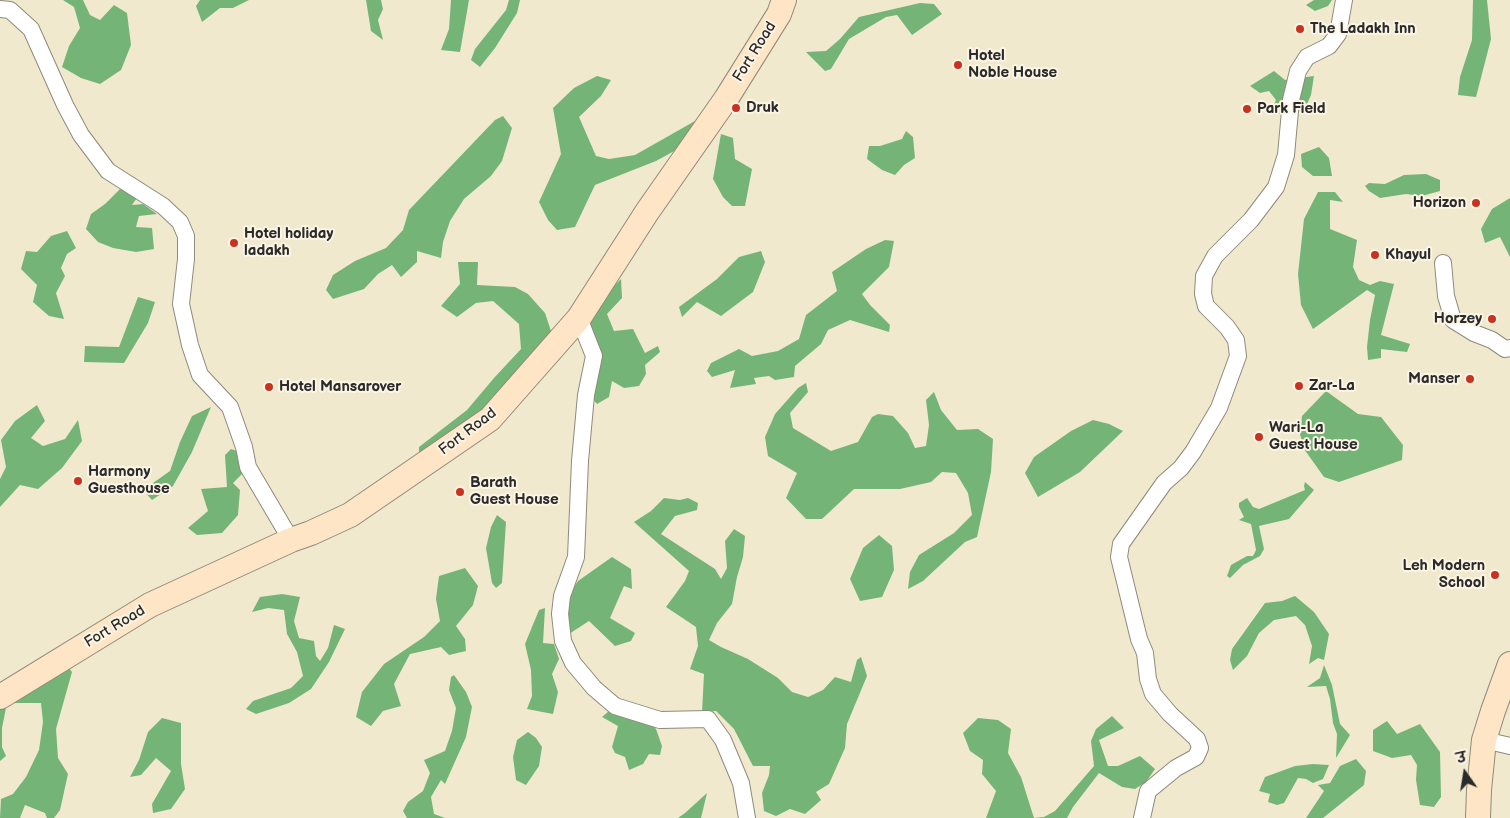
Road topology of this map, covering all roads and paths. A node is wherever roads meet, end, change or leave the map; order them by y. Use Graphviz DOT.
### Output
graph roads {
  1 [pos="784,0"];
  2 [pos="1344,0"];
  3 [pos="0,9"];
  4 [pos="1443,263"];
  5 [pos="579,318"];
  6 [pos="1510,348"];
  7 [pos="291,540"];
  8 [pos="1510,664"];
  9 [pos="0,697"];
  10 [pos="1484,740"];
  11 [pos="1510,746"];
  12 [pos="747,818"];
  13 [pos="1142,818"];
  14 [pos="1478,818"];
  1 -- 5 [label="street, Fort Road"];
  2 -- 13 [label="street"];
  3 -- 7 [label="street"];
  4 -- 6 [label="street"];
  5 -- 7 [label="street, Fort Road"];
  5 -- 12 [label="street"];
  7 -- 9 [label="street, Fort Road"];
  8 -- 10 [label="street"];
  10 -- 11 [label="street"];
  10 -- 14 [label="street"];
}
